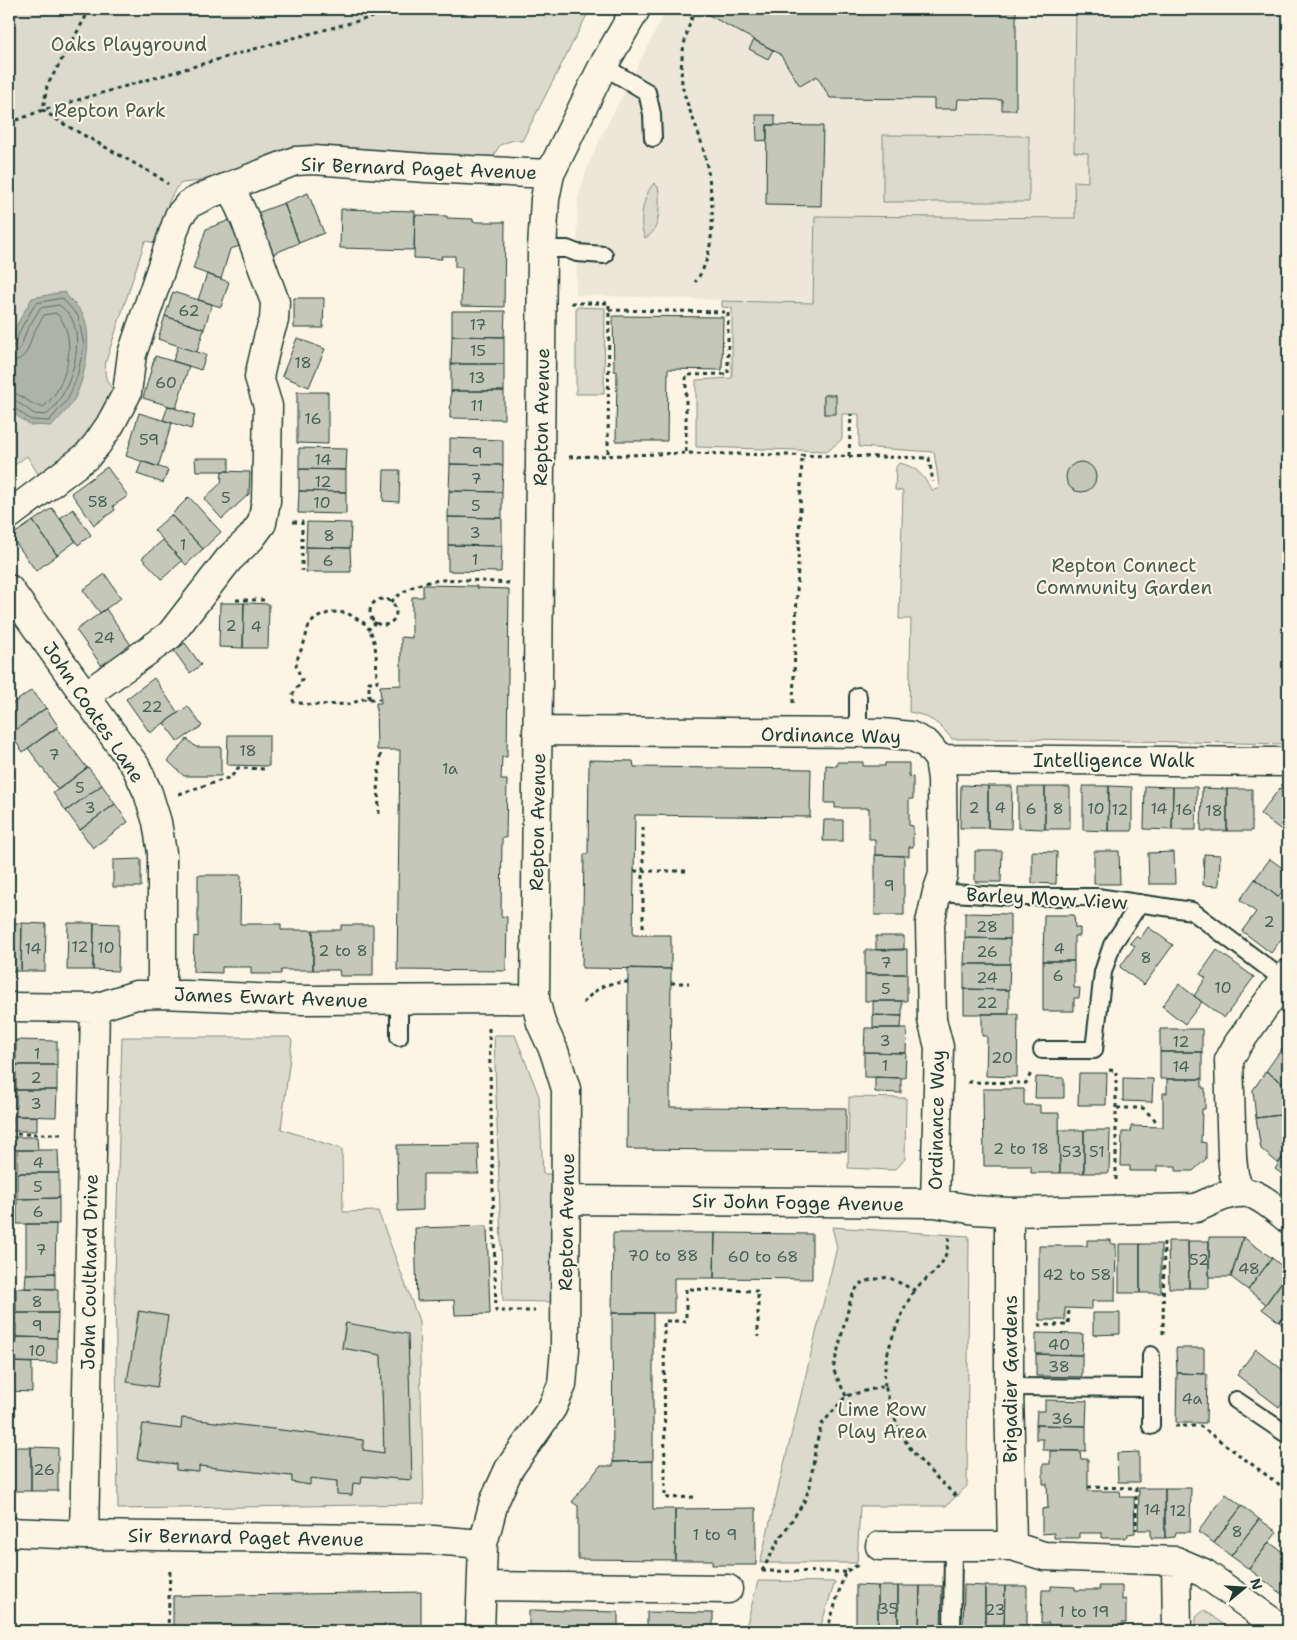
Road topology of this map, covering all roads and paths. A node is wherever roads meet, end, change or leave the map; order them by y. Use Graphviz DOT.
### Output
graph roads {
  1 [pos="90,9"];
  2 [pos="403,9"];
  3 [pos="636,9"];
  4 [pos="695,9"];
  5 [pos="603,66"];
  6 [pos="43,110"];
  7 [pos="9,123"];
  8 [pos="653,138"];
  9 [pos="550,174"];
  10 [pos="169,185"];
  11 [pos="230,186"];
  12 [pos="542,249"];
  13 [pos="604,255"];
  14 [pos="695,282"];
  15 [pos="565,304"];
  16 [pos="609,310"];
  17 [pos="851,414"];
  18 [pos="686,453"];
  19 [pos="608,456"];
  20 [pos="802,456"];
  21 [pos="849,456"];
  22 [pos="564,457"];
  23 [pos="933,482"];
  24 [pos="9,515"];
  25 [pos="292,522"];
  26 [pos="302,571"];
  27 [pos="514,583"];
  28 [pos="9,589"];
  29 [pos="228,600"];
  30 [pos="267,600"];
  31 [pos="392,602"];
  32 [pos="376,622"];
  33 [pos="369,629"];
  34 [pos="86,695"];
  35 [pos="858,696"];
  36 [pos="380,698"];
  37 [pos="369,699"];
  38 [pos="793,709"];
  39 [pos="538,731"];
  40 [pos="858,734"];
  41 [pos="381,750"];
  42 [pos="939,759"];
  43 [pos="1288,762"];
  44 [pos="266,768"];
  45 [pos="176,794"];
  46 [pos="379,814"];
  47 [pos="643,827"];
  48 [pos="634,871"];
  49 [pos="643,871"];
  50 [pos="689,872"];
  51 [pos="937,892"];
  52 [pos="1140,903"];
  53 [pos="643,927"];
  54 [pos="628,982"];
  55 [pos="671,983"];
  56 [pos="689,983"];
  57 [pos="1284,988"];
  58 [pos="162,994"];
  59 [pos="535,999"];
  60 [pos="399,1000"];
  61 [pos="583,1003"];
  62 [pos="9,1008"];
  63 [pos="95,1008"];
  64 [pos="489,1022"];
  65 [pos="399,1036"];
  66 [pos="1042,1050"];
  67 [pos="1094,1050"];
  68 [pos="964,1082"];
  69 [pos="1116,1108"];
  70 [pos="1157,1122"];
  71 [pos="9,1134"];
  72 [pos="71,1134"];
  73 [pos="1116,1184"];
  74 [pos="1240,1193"];
  75 [pos="566,1200"];
  76 [pos="935,1204"];
  77 [pos="1009,1212"];
  78 [pos="1288,1219"];
  79 [pos="1164,1232"];
  80 [pos="949,1234"];
  81 [pos="914,1290"];
  82 [pos="1069,1309"];
  83 [pos="541,1311"];
  84 [pos="1032,1325"];
  85 [pos="758,1337"];
  86 [pos="1151,1355"];
  87 [pos="885,1386"];
  88 [pos="1009,1387"];
  89 [pos="1151,1388"];
  90 [pos="846,1396"];
  91 [pos="1236,1400"];
  92 [pos="1152,1426"];
  93 [pos="1288,1435"];
  94 [pos="1088,1487"];
  95 [pos="1288,1491"];
  96 [pos="956,1496"];
  97 [pos="694,1497"];
  98 [pos="9,1532"];
  99 [pos="1136,1534"];
  100 [pos="84,1535"];
  101 [pos="483,1544"];
  102 [pos="953,1546"];
  103 [pos="1012,1546"];
  104 [pos="871,1555"];
  105 [pos="1176,1561"];
  106 [pos="170,1568"];
  107 [pos="845,1572"];
  108 [pos="482,1586"];
  109 [pos="728,1589"];
  110 [pos="168,1631"];
  111 [pos="480,1631"];
  112 [pos="827,1631"];
  113 [pos="952,1631"];
  114 [pos="1177,1631"];
  115 [pos="1285,1631"];
  1 -- 6 [label="path"];
  2 -- 6 [label="path"];
  3 -- 5 [label="street, Repton Avenue"];
  4 -- 14 [label="path"];
  5 -- 8 [label="lane"];
  5 -- 9 [label="street, Repton Avenue"];
  6 -- 7 [label="path"];
  6 -- 10 [label="path"];
  9 -- 11 [label="street, Sir Bernard Paget Avenue"];
  9 -- 12 [label="street, Repton Avenue"];
  11 -- 24 [label="street, Sir Bernard Paget Avenue"];
  11 -- 34 [label="street"];
  12 -- 13 [label="lane"];
  12 -- 39 [label="street, Repton Avenue"];
  15 -- 16 [label="path"];
  16 -- 18 [label="path"];
  16 -- 19 [label="path"];
  17 -- 21 [label="path"];
  18 -- 19 [label="path"];
  18 -- 20 [label="path"];
  19 -- 22 [label="path"];
  20 -- 21 [label="path"];
  20 -- 38 [label="path"];
  21 -- 23 [label="path"];
  25 -- 26 [label="path"];
  27 -- 31 [label="path"];
  28 -- 34 [label="street, John Coates Lane"];
  29 -- 30 [label="path"];
  31 -- 32 [label="path"];
  31 -- 32 [label="path"];
  32 -- 33 [label="path"];
  33 -- 37 [label="path"];
  33 -- 37 [label="path"];
  34 -- 58 [label="street, John Coates Lane"];
  35 -- 40 [label="lane"];
  36 -- 37 [label="path"];
  39 -- 40 [label="street, Ordinance Way"];
  39 -- 59 [label="street, Repton Avenue"];
  40 -- 42 [label="street, Ordinance Way"];
  41 -- 46 [label="path"];
  42 -- 43 [label="street, Intelligence Walk"];
  42 -- 51 [label="street, Ordinance Way"];
  44 -- 45 [label="path"];
  47 -- 49 [label="path"];
  48 -- 49 [label="path"];
  49 -- 50 [label="path"];
  49 -- 53 [label="path"];
  51 -- 52 [label="lane, Barley Mow View"];
  51 -- 76 [label="street, Ordinance Way"];
  52 -- 57 [label="lane, Barley Mow View"];
  52 -- 67 [label="lane"];
  54 -- 61 [label="path"];
  55 -- 56 [label="path"];
  57 -- 74 [label="street, Barley Mow View"];
  58 -- 60 [label="street, James Ewart Avenue"];
  58 -- 63 [label="street, James Ewart Avenue"];
  59 -- 60 [label="street, James Ewart Avenue"];
  59 -- 75 [label="street, Repton Avenue"];
  60 -- 65 [label="lane"];
  62 -- 63 [label="street, James Ewart Avenue"];
  63 -- 100 [label="street, John Coulthard Drive"];
  64 -- 83 [label="path"];
  66 -- 67 [label="lane"];
  66 -- 68 [label="path"];
  67 -- 69 [label="path"];
  69 -- 70 [label="path"];
  69 -- 73 [label="path"];
  71 -- 72 [label="path"];
  74 -- 77 [label="street, Sir John Fogge Avenue"];
  74 -- 78 [label="street"];
  75 -- 76 [label="street, Sir John Fogge Avenue"];
  75 -- 101 [label="street, Repton Avenue"];
  76 -- 77 [label="street, Sir John Fogge Avenue"];
  77 -- 88 [label="street, Brigadier Gardens"];
  79 -- 86 [label="path"];
  80 -- 81 [label="path"];
  81 -- 87 [label="path"];
  81 -- 90 [label="path"];
  82 -- 84 [label="path"];
  85 -- 97 [label="path"];
  86 -- 89 [label="lane"];
  87 -- 90 [label="path"];
  87 -- 96 [label="path"];
  88 -- 89 [label="lane"];
  88 -- 103 [label="street, Brigadier Gardens"];
  89 -- 92 [label="lane"];
  90 -- 107 [label="path"];
  91 -- 93 [label="lane"];
  92 -- 95 [label="path"];
  94 -- 99 [label="path"];
  98 -- 100 [label="street, Sir Bernard Paget Avenue"];
  100 -- 101 [label="street, Sir Bernard Paget Avenue"];
  101 -- 108 [label="street, Repton Avenue"];
  102 -- 103 [label="street"];
  102 -- 104 [label="street"];
  102 -- 113 [label="lane"];
  103 -- 105 [label="street"];
  104 -- 107 [label="path"];
  105 -- 114 [label="street"];
  105 -- 115 [label="street"];
  106 -- 110 [label="path"];
  107 -- 112 [label="path"];
  108 -- 109 [label="street"];
  108 -- 111 [label="street, Repton Avenue"];
}
